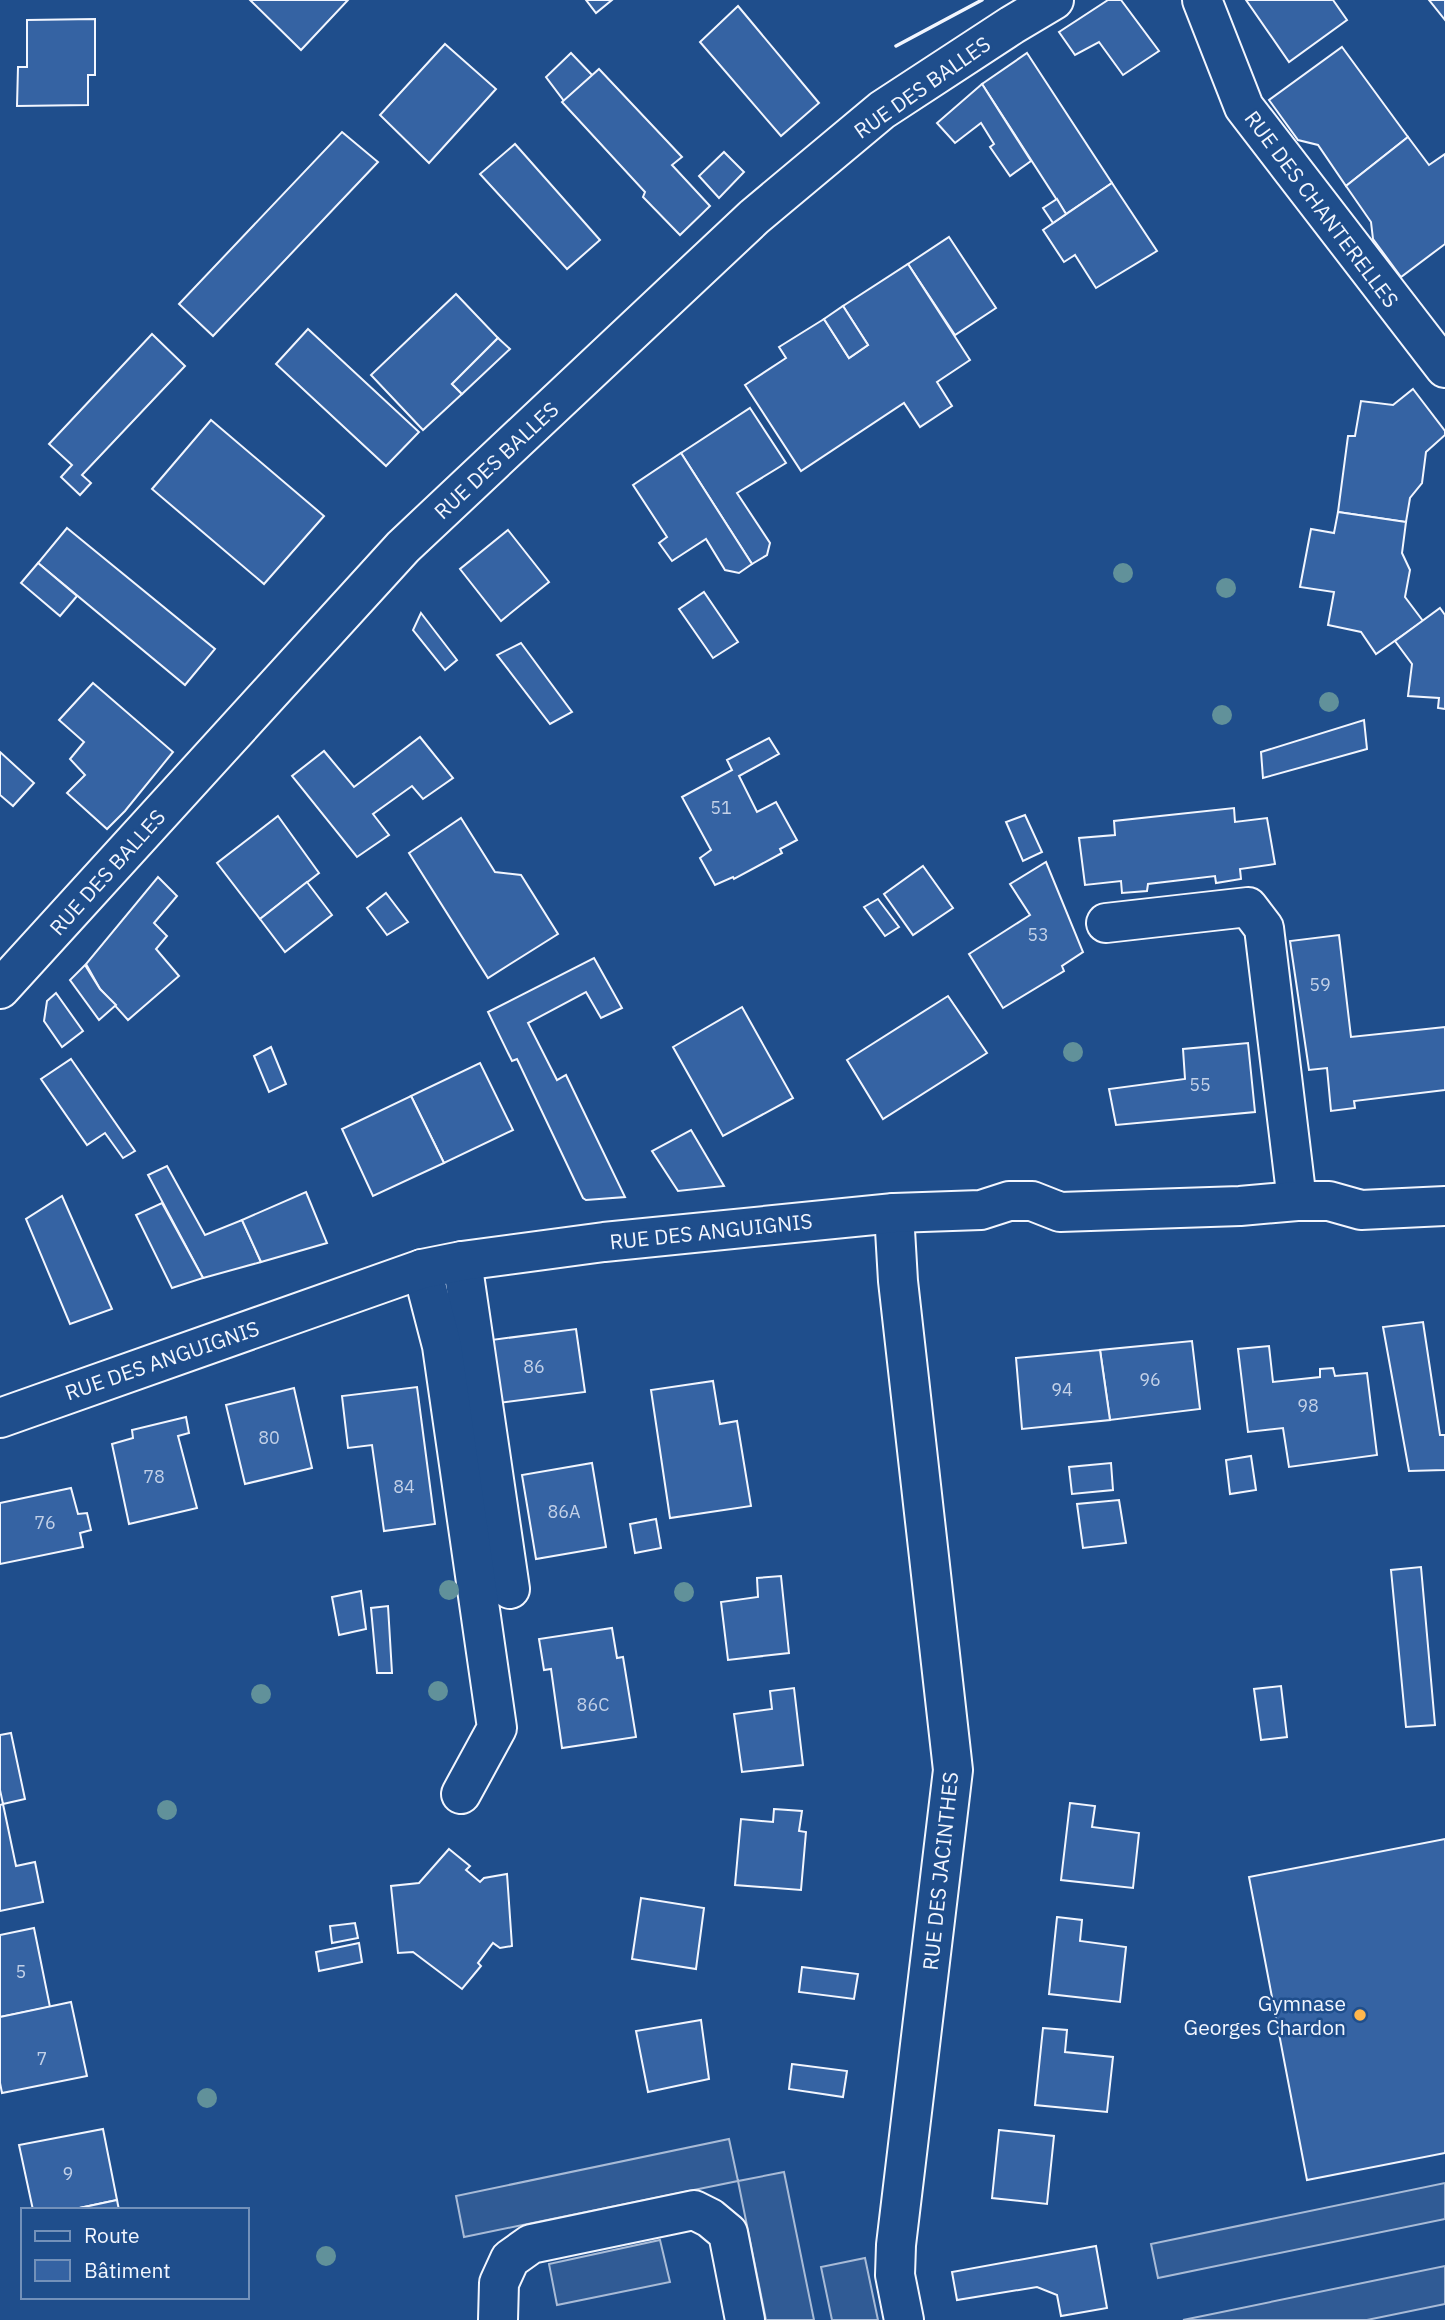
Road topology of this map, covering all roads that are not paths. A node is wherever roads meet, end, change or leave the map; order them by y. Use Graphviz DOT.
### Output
graph roads {
  1 [pos="1054,0"];
  2 [pos="1202,0"];
  3 [pos="1445,368"];
  4 [pos="1106,923"];
  5 [pos="0,989"];
  6 [pos="1297,1201"];
  7 [pos="1445,1206"];
  8 [pos="894,1213"];
  9 [pos="463,1261"];
  10 [pos="422,1269"];
  11 [pos="0,1418"];
  12 [pos="510,1589"];
  13 [pos="461,1794"];
  14 [pos="498,2320"];
  15 [pos="746,2320"];
  16 [pos="904,2320"];
  1 -- 5 [label="street, RUE DES BALLES"];
  2 -- 3 [label="street, RUE DES CHANTERELLES"];
  4 -- 6 [label="street"];
  6 -- 7 [label="street, RUE DES ANGUIGNIS"];
  6 -- 8 [label="street, RUE DES ANGUIGNIS"];
  8 -- 9 [label="street, RUE DES ANGUIGNIS"];
  8 -- 16 [label="street, RUE DES JACINTHES"];
  9 -- 10 [label="street, RUE DES ANGUIGNIS"];
  9 -- 12 [label="street"];
  10 -- 11 [label="street, RUE DES ANGUIGNIS"];
  10 -- 13 [label="street"];
  14 -- 15 [label="street"];
}
